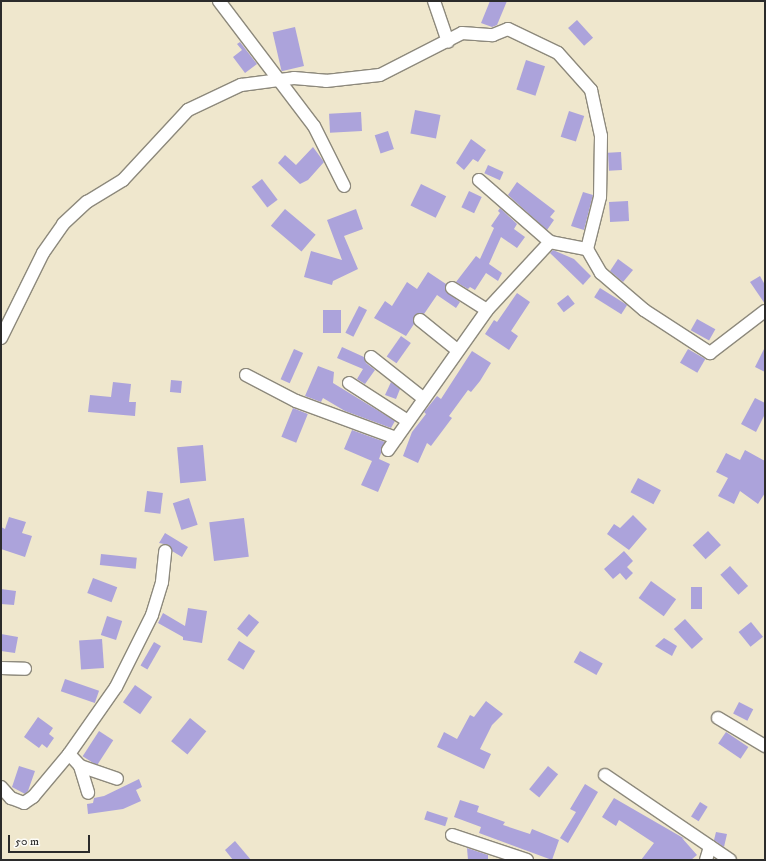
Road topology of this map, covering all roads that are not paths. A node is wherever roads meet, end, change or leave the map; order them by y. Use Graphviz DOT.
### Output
graph roads {
  1 [pos="219,1"];
  2 [pos="434,1"];
  3 [pos="448,42"];
  4 [pos="281,80"];
  5 [pos="479,180"];
  6 [pos="344,186"];
  7 [pos="550,242"];
  8 [pos="587,249"];
  9 [pos="452,288"];
  10 [pos="487,310"];
  11 [pos="765,311"];
  12 [pos="420,320"];
  13 [pos="1,338"];
  14 [pos="457,350"];
  15 [pos="371,357"];
  16 [pos="246,375"];
  17 [pos="350,383"];
  18 [pos="424,398"];
  19 [pos="408,421"];
  20 [pos="396,438"];
  21 [pos="388,450"];
  22 [pos="165,551"];
  23 [pos="1,668"];
  24 [pos="25,669"];
  25 [pos="718,718"];
  26 [pos="765,746"];
  27 [pos="69,754"];
  28 [pos="80,766"];
  29 [pos="605,775"];
  30 [pos="117,779"];
  31 [pos="1,787"];
  32 [pos="88,793"];
  33 [pos="452,835"];
  34 [pos="710,847"];
  35 [pos="527,860"];
  36 [pos="706,860"];
  37 [pos="730,860"];
  1 -- 4 [label="street"];
  2 -- 3 [label="street"];
  3 -- 4 [label="street"];
  3 -- 8 [label="street"];
  4 -- 6 [label="street"];
  4 -- 13 [label="street"];
  5 -- 7 [label="street"];
  7 -- 8 [label="street"];
  7 -- 10 [label="street"];
  8 -- 11 [label="street"];
  9 -- 10 [label="street"];
  10 -- 14 [label="street"];
  12 -- 14 [label="street"];
  14 -- 18 [label="street"];
  15 -- 18 [label="street"];
  16 -- 20 [label="street"];
  17 -- 19 [label="street"];
  18 -- 19 [label="street"];
  19 -- 20 [label="street"];
  20 -- 21 [label="street"];
  22 -- 27 [label="street"];
  23 -- 24 [label="street"];
  25 -- 26 [label="street"];
  27 -- 28 [label="street"];
  27 -- 31 [label="street"];
  28 -- 30 [label="street"];
  28 -- 32 [label="street"];
  29 -- 34 [label="street"];
  33 -- 35 [label="street"];
  34 -- 36 [label="street"];
  34 -- 37 [label="street"];
}
